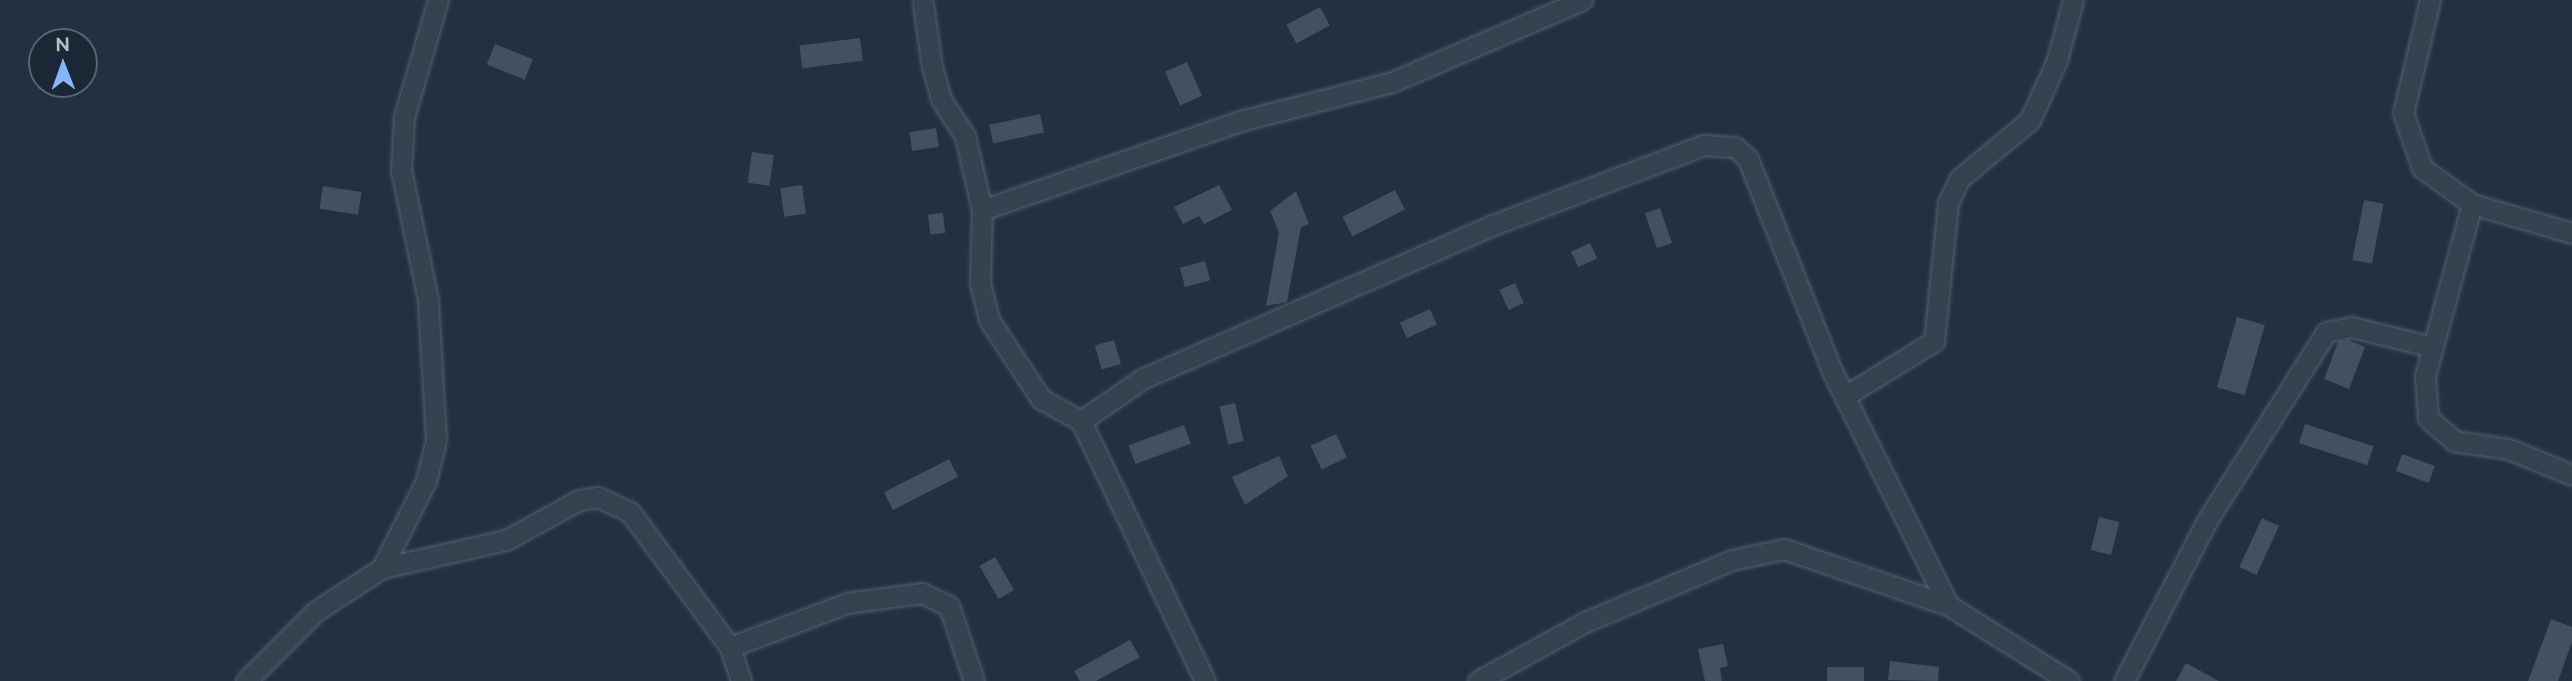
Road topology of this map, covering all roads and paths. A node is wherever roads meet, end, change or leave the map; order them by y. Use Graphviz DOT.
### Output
graph roads {
  1 [pos="438,0"];
  2 [pos="1582,0"];
  3 [pos="2073,0"];
  4 [pos="2430,0"];
  5 [pos="923,4"];
  6 [pos="2472,204"];
  7 [pos="982,210"];
  8 [pos="2572,233"];
  9 [pos="2433,347"];
  10 [pos="1844,396"];
  11 [pos="1082,421"];
  12 [pos="2572,475"];
  13 [pos="382,568"];
  14 [pos="1948,605"];
  15 [pos="730,647"];
  16 [pos="246,681"];
  17 [pos="741,681"];
  18 [pos="974,681"];
  19 [pos="1205,681"];
  20 [pos="1478,681"];
  21 [pos="2069,681"];
  22 [pos="2124,681"];
  1 -- 13 [label="street"];
  2 -- 7 [label="street"];
  3 -- 10 [label="street"];
  4 -- 6 [label="street"];
  5 -- 7 [label="street"];
  6 -- 8 [label="street"];
  6 -- 9 [label="street"];
  7 -- 11 [label="street"];
  9 -- 12 [label="street"];
  9 -- 22 [label="street"];
  10 -- 11 [label="street"];
  10 -- 14 [label="street"];
  11 -- 19 [label="street"];
  13 -- 15 [label="street"];
  13 -- 16 [label="street"];
  14 -- 20 [label="street"];
  14 -- 21 [label="street"];
  15 -- 17 [label="street"];
  15 -- 18 [label="street"];
}
